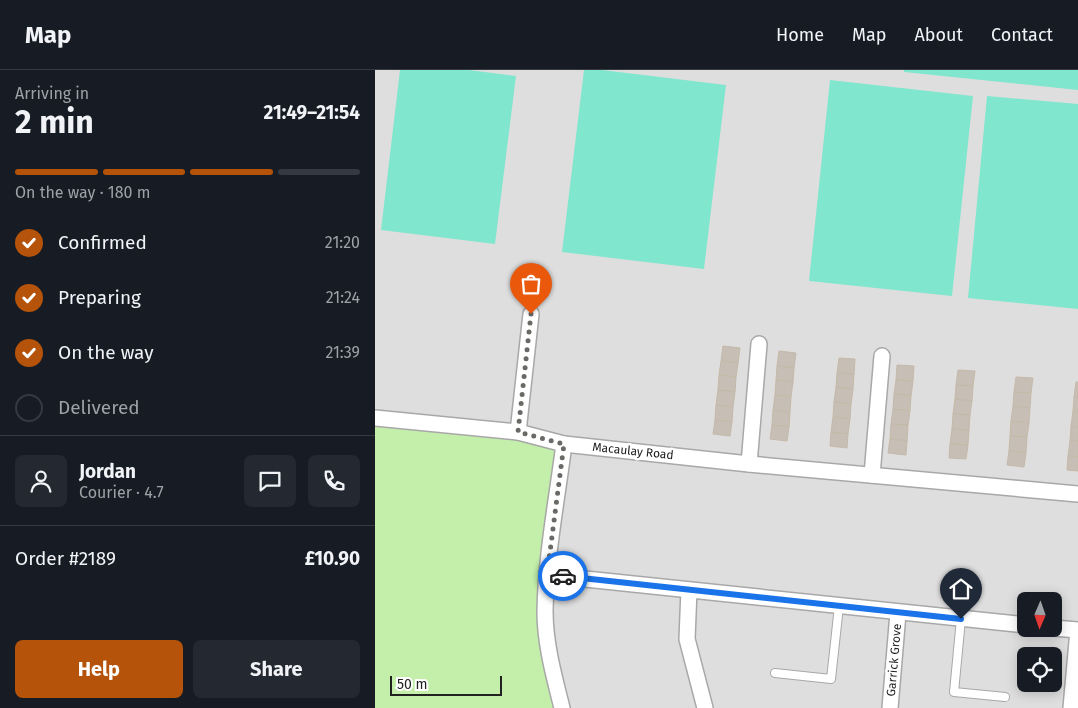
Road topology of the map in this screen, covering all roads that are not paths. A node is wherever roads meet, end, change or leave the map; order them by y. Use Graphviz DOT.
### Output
graph roads {
  1 [pos="531,314"];
  2 [pos="759,344"];
  3 [pos="882,356"];
  4 [pos="375,418"];
  5 [pos="518,432"];
  6 [pos="564,444"];
  7 [pos="749,464"];
  8 [pos="872,475"];
  9 [pos="1078,494"];
  10 [pos="547,575"];
  11 [pos="689,590"];
  12 [pos="839,606"];
  13 [pos="898,613"];
  14 [pos="961,619"];
  15 [pos="1017,624"];
  16 [pos="1063,629"];
  17 [pos="1078,630"];
  18 [pos="775,673"];
  19 [pos="1005,697"];
  20 [pos="562,708"];
  21 [pos="705,708"];
  22 [pos="890,708"];
  23 [pos="1071,708"];
  1 -- 5 [label="street"];
  2 -- 7 [label="street"];
  3 -- 8 [label="street"];
  4 -- 5 [label="street, Macaulay Road"];
  5 -- 6 [label="street, Macaulay Road"];
  6 -- 7 [label="street, Macaulay Road"];
  6 -- 10 [label="street"];
  7 -- 8 [label="street, Macaulay Road"];
  8 -- 9 [label="street, Macaulay Road"];
  10 -- 11 [label="street"];
  10 -- 20 [label="street"];
  11 -- 12 [label="street"];
  11 -- 21 [label="street"];
  12 -- 13 [label="street"];
  12 -- 18 [label="lane"];
  13 -- 14 [label="street"];
  13 -- 22 [label="street, Garrick Grove"];
  14 -- 15 [label="street"];
  14 -- 19 [label="lane"];
  16 -- 17 [label="street"];
  17 -- 23 [label="street"];
}
